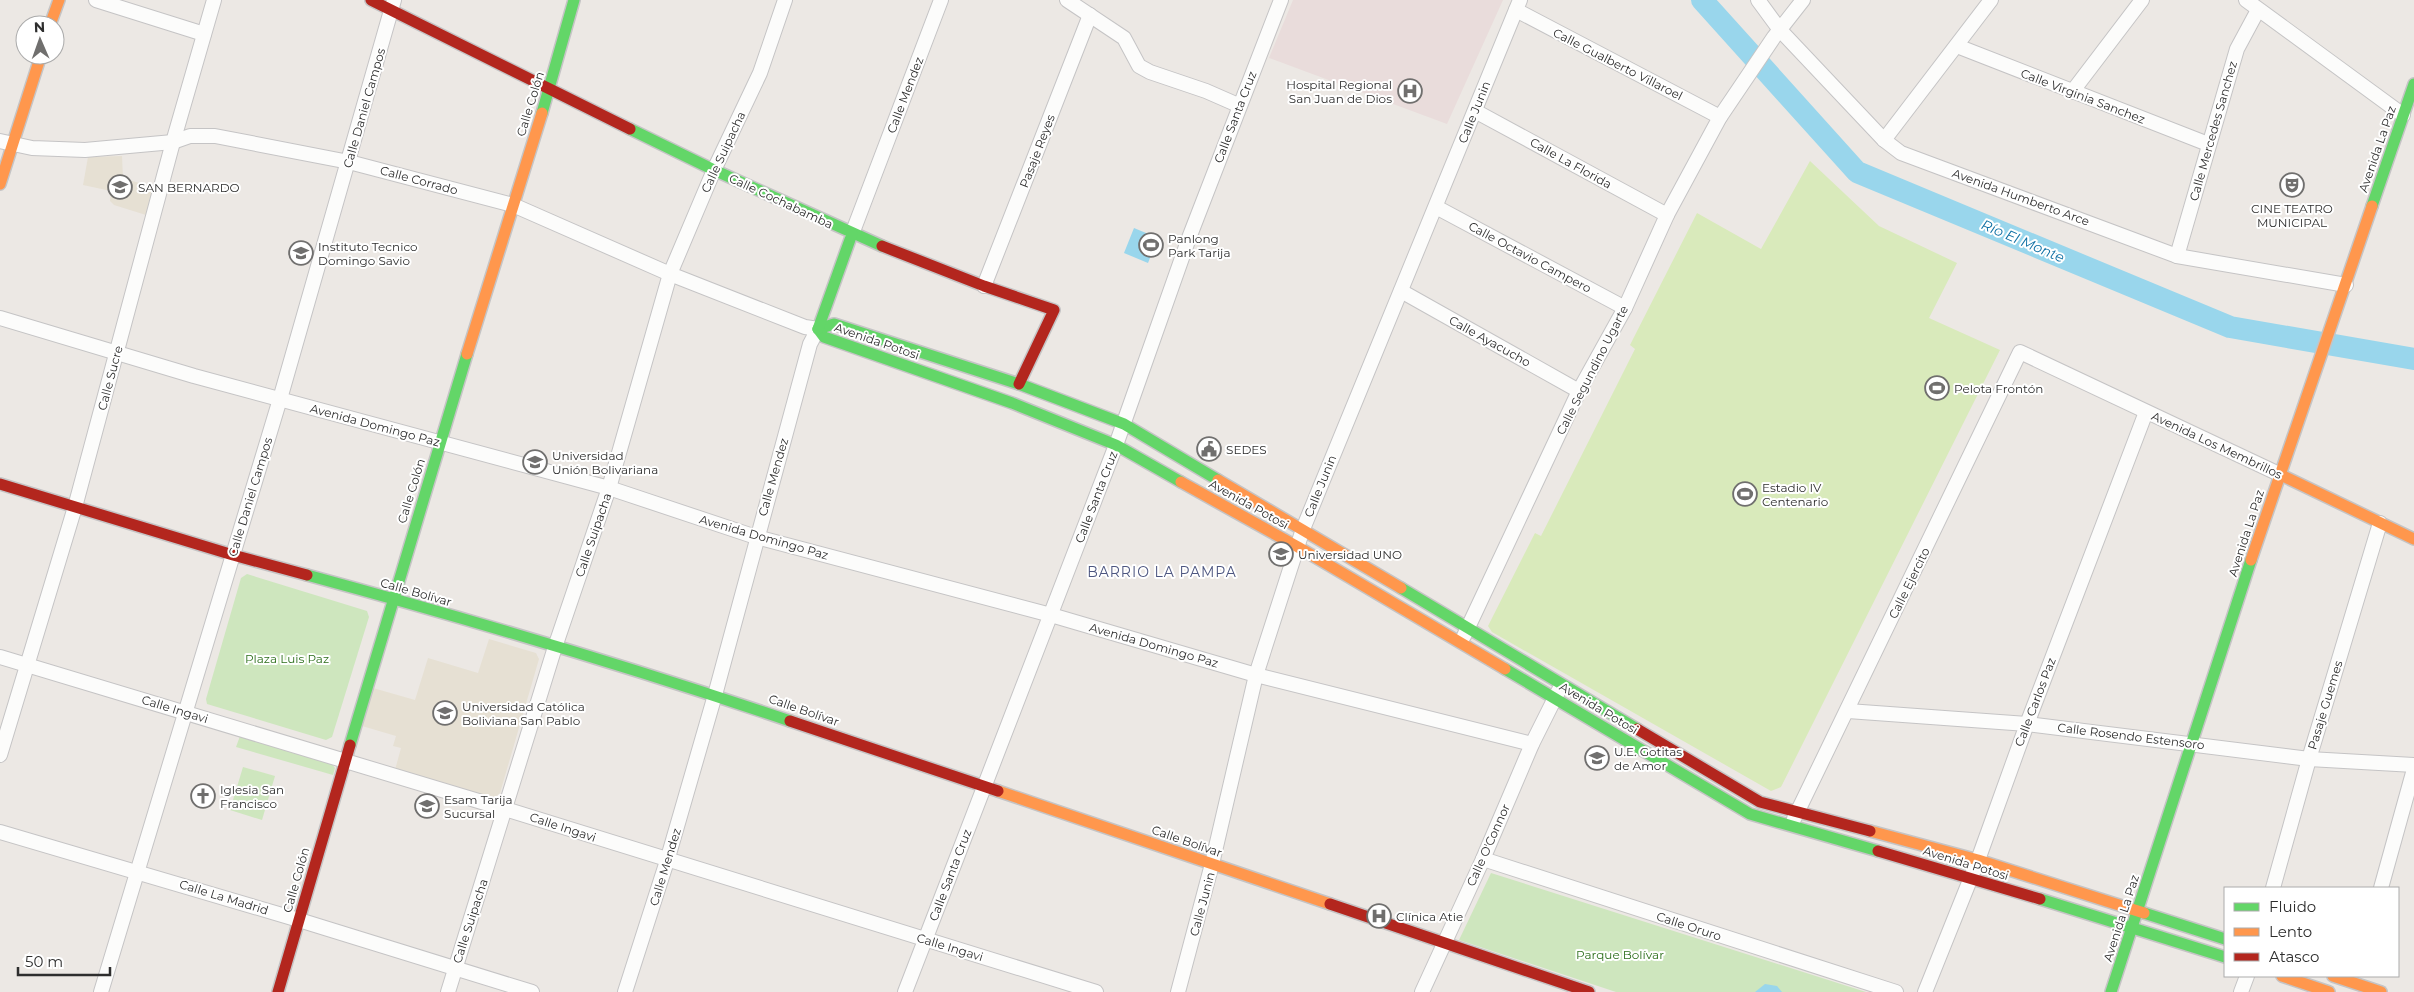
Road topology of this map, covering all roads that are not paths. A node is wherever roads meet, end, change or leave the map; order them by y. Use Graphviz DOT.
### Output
graph roads {
  1 [pos="59,0"];
  2 [pos="96,0"];
  3 [pos="214,0"];
  4 [pos="372,0"];
  5 [pos="574,0"];
  6 [pos="785,0"];
  7 [pos="941,0"];
  8 [pos="1067,0"];
  9 [pos="1281,0"];
  10 [pos="1758,0"];
  11 [pos="1803,0"];
  12 [pos="1991,0"];
  13 [pos="2142,0"];
  14 [pos="2246,0"];
  15 [pos="393,5"];
  16 [pos="1518,5"];
  17 [pos="2258,10"];
  18 [pos="54,15"];
  19 [pos="1090,15"];
  20 [pos="204,34"];
  21 [pos="1777,34"];
  22 [pos="1957,46"];
  23 [pos="37,65"];
  24 [pos="2414,84"];
  25 [pos="550,87"];
  26 [pos="2072,92"];
  27 [pos="1238,105"];
  28 [pos="1474,111"];
  29 [pos="2403,115"];
  30 [pos="1720,116"];
  31 [pos="1884,140"];
  32 [pos="6,142"];
  33 [pos="173,142"];
  34 [pos="2208,144"];
  35 [pos="349,162"];
  36 [pos="714,170"];
  37 [pos="0,184"];
  38 [pos="513,205"];
  39 [pos="1436,206"];
  40 [pos="1666,215"];
  41 [pos="852,234"];
  42 [pos="2177,256"];
  43 [pos="670,274"];
  44 [pos="2346,285"];
  45 [pos="984,286"];
  46 [pos="1401,291"];
  47 [pos="1625,308"];
  48 [pos="0,318"];
  49 [pos="818,329"];
  50 [pos="2020,352"];
  51 [pos="116,354"];
  52 [pos="1019,384"];
  53 [pos="1579,391"];
  54 [pos="280,399"];
  55 [pos="1012,404"];
  56 [pos="2146,412"];
  57 [pos="1124,424"];
  58 [pos="440,443"];
  59 [pos="1116,445"];
  60 [pos="2279,474"];
  61 [pos="0,484"];
  62 [pos="608,488"];
  63 [pos="75,507"];
  64 [pos="2380,523"];
  65 [pos="1303,529"];
  66 [pos="756,537"];
  67 [pos="2414,539"];
  68 [pos="1298,547"];
  69 [pos="233,555"];
  70 [pos="392,598"];
  71 [pos="1051,615"];
  72 [pos="1468,630"];
  73 [pos="1460,643"];
  74 [pos="555,647"];
  75 [pos="0,657"];
  76 [pos="27,665"];
  77 [pos="1256,675"];
  78 [pos="1563,684"];
  79 [pos="715,694"];
  80 [pos="1555,698"];
  81 [pos="1848,711"];
  82 [pos="186,712"];
  83 [pos="2027,724"];
  84 [pos="2194,743"];
  85 [pos="1532,744"];
  86 [pos="0,755"];
  87 [pos="2309,759"];
  88 [pos="344,760"];
  89 [pos="2414,765"];
  90 [pos="2414,769"];
  91 [pos="984,787"];
  92 [pos="506,809"];
  93 [pos="1797,812"];
  94 [pos="1791,827"];
  95 [pos="0,832"];
  96 [pos="1483,859"];
  97 [pos="1978,860"];
  98 [pos="667,861"];
  99 [pos="1212,864"];
  100 [pos="139,871"];
  101 [pos="1971,878"];
  102 [pos="2273,887"];
  103 [pos="2381,887"];
  104 [pos="2137,910"];
  105 [pos="299,920"];
  106 [pos="2132,929"];
  107 [pos="925,939"];
  108 [pos="2224,939"];
  109 [pos="1444,942"];
  110 [pos="2224,957"];
  111 [pos="455,969"];
  112 [pos="2247,977"];
  113 [pos="2285,977"];
  114 [pos="2336,977"];
  115 [pos="2355,984"];
  116 [pos="101,992"];
  117 [pos="278,992"];
  118 [pos="448,992"];
  119 [pos="532,992"];
  120 [pos="625,992"];
  121 [pos="905,992"];
  122 [pos="1096,992"];
  123 [pos="1178,992"];
  124 [pos="1422,992"];
  125 [pos="1589,992"];
  126 [pos="1896,992"];
  127 [pos="1925,992"];
  128 [pos="2111,992"];
  129 [pos="2241,992"];
  130 [pos="2329,992"];
  131 [pos="2380,992"];
  1 -- 18 [label="street"];
  2 -- 20 [label="street"];
  3 -- 20 [label="street, Calle Sucre"];
  4 -- 15 [label="street, Calle Cochabamba"];
  5 -- 25 [label="street, Calle Colón"];
  6 -- 36 [label="street, Calle Suipacha"];
  7 -- 41 [label="street, Calle Mendez"];
  8 -- 19 [label="street"];
  9 -- 27 [label="street, Calle Santa Cruz"];
  10 -- 21 [label="street, Avenida Humberto Arce"];
  11 -- 21 [label="street, Calle Segundino Ugarte"];
  12 -- 22 [label="street"];
  13 -- 26 [label="street"];
  14 -- 17 [label="street"];
  15 -- 25 [label="street, Calle Cochabamba"];
  15 -- 35 [label="street, Calle Daniel Campos"];
  16 -- 28 [label="street, Calle Junin"];
  16 -- 30 [label="street, Calle Gualberto Villaroel"];
  17 -- 29 [label="street"];
  17 -- 34 [label="street, Calle Mercedes Sanchez"];
  19 -- 27 [label="street"];
  19 -- 45 [label="street, Pasaje Reyes"];
  20 -- 33 [label="street, Calle Sucre"];
  21 -- 30 [label="street, Calle Segundino Ugarte"];
  21 -- 31 [label="street, Avenida Humberto Arce"];
  22 -- 26 [label="street, Calle Virginia Sanchez"];
  22 -- 31 [label="street"];
  23 -- 32 [label="street"];
  24 -- 29 [label="street, Avenida La Paz"];
  25 -- 36 [label="street, Calle Cochabamba"];
  25 -- 38 [label="street, Calle Colón"];
  26 -- 34 [label="street, Calle Virginia Sanchez"];
  27 -- 57 [label="street, Calle Santa Cruz"];
  28 -- 39 [label="street, Calle Junin"];
  28 -- 40 [label="street, Calle La Florida"];
  29 -- 44 [label="street, Avenida La Paz"];
  30 -- 40 [label="street, Calle Segundino Ugarte"];
  31 -- 42 [label="street, Avenida Humberto Arce"];
  32 -- 33 [label="street, Calle Corrado"];
  32 -- 37 [label="street"];
  33 -- 35 [label="street, Calle Corrado"];
  33 -- 51 [label="street, Calle Sucre"];
  34 -- 42 [label="street, Calle Mercedes Sanchez"];
  35 -- 38 [label="street, Calle Corrado"];
  35 -- 54 [label="street, Calle Daniel Campos"];
  36 -- 41 [label="street, Calle Cochabamba"];
  36 -- 43 [label="street, Calle Suipacha"];
  38 -- 43 [label="street, Calle Corrado"];
  38 -- 58 [label="street, Calle Colón"];
  39 -- 46 [label="street, Calle Junin"];
  39 -- 47 [label="street, Calle Octavio Campero"];
  40 -- 47 [label="street, Calle Segundino Ugarte"];
  41 -- 45 [label="street, Calle Cochabamba"];
  41 -- 49 [label="street, Calle Mendez"];
  42 -- 44 [label="street, Avenida Humberto Arce"];
  43 -- 49 [label="street, Calle Corrado"];
  43 -- 62 [label="street, Calle Suipacha"];
  44 -- 60 [label="street, Avenida La Paz"];
  45 -- 52 [label="street, Calle Cochabamba"];
  46 -- 53 [label="street, Calle Ayacucho"];
  46 -- 65 [label="street, Calle Junin"];
  47 -- 53 [label="street, Calle Segundino Ugarte"];
  48 -- 51 [label="street, Avenida Domingo Paz"];
  49 -- 52 [label="street, Avenida Potosi"];
  49 -- 55 [label="street, Avenida Potosi"];
  49 -- 66 [label="street, Calle Mendez"];
  50 -- 56 [label="street, Avenida Los Membrillos"];
  50 -- 81 [label="street, Calle Ejercito"];
  51 -- 54 [label="street, Avenida Domingo Paz"];
  51 -- 63 [label="street, Calle Sucre"];
  52 -- 55 [label="street, Calle Cochabamba"];
  52 -- 57 [label="street, Avenida Potosi"];
  53 -- 72 [label="street, Calle Segundino Ugarte"];
  54 -- 58 [label="street, Avenida Domingo Paz"];
  54 -- 69 [label="street, Calle Daniel Campos"];
  55 -- 59 [label="street, Avenida Potosi"];
  56 -- 60 [label="street, Avenida Los Membrillos"];
  56 -- 83 [label="street, Calle Carlos Paz"];
  57 -- 59 [label="street, Calle Santa Cruz"];
  57 -- 65 [label="street, Avenida Potosi"];
  58 -- 62 [label="street, Avenida Domingo Paz"];
  58 -- 70 [label="street, Calle Colón"];
  59 -- 68 [label="street, Avenida Potosi"];
  59 -- 71 [label="street, Calle Santa Cruz"];
  60 -- 64 [label="street, Avenida Los Membrillos"];
  60 -- 84 [label="street, Avenida La Paz"];
  61 -- 63 [label="street, Calle Bolívar"];
  62 -- 66 [label="street, Avenida Domingo Paz"];
  62 -- 74 [label="street, Calle Suipacha"];
  63 -- 69 [label="street, Calle Bolívar"];
  63 -- 76 [label="street, Calle Sucre"];
  64 -- 67 [label="street, Avenida Los Membrillos"];
  64 -- 87 [label="street, Pasaje Guemes"];
  65 -- 68 [label="street, Calle Junin"];
  65 -- 72 [label="street, Avenida Potosi"];
  66 -- 71 [label="street, Avenida Domingo Paz"];
  66 -- 79 [label="street, Calle Mendez"];
  68 -- 73 [label="street, Avenida Potosi"];
  68 -- 77 [label="street, Calle Junin"];
  69 -- 70 [label="street, Calle Bolívar"];
  69 -- 82 [label="street, Calle Daniel Campos"];
  70 -- 74 [label="street, Calle Bolívar"];
  70 -- 88 [label="street, Calle Colón"];
  71 -- 77 [label="street, Avenida Domingo Paz"];
  71 -- 91 [label="street, Calle Santa Cruz"];
  72 -- 73 [label="street, Calle Segundino Ugarte"];
  72 -- 78 [label="street, Avenida Potosi"];
  73 -- 80 [label="street, Avenida Potosi"];
  74 -- 79 [label="street, Calle Bolívar"];
  74 -- 92 [label="street, Calle Suipacha"];
  75 -- 76 [label="street, Calle Ingavi"];
  76 -- 82 [label="street, Calle Ingavi"];
  76 -- 86 [label="street, Calle Sucre"];
  77 -- 85 [label="street, Avenida Domingo Paz"];
  77 -- 99 [label="street, Calle Junin"];
  78 -- 80 [label="street, Calle O'Connor"];
  78 -- 93 [label="street, Avenida Potosi"];
  79 -- 91 [label="street, Calle Bolívar"];
  79 -- 98 [label="street, Calle Mendez"];
  80 -- 85 [label="street, Calle O'Connor"];
  80 -- 94 [label="street, Avenida Potosi"];
  81 -- 83 [label="street, Calle Rosendo Estensoro"];
  81 -- 93 [label="street, Calle Ejercito"];
  82 -- 88 [label="street, Calle Ingavi"];
  82 -- 100 [label="street, Calle Daniel Campos"];
  83 -- 84 [label="street, Calle Rosendo Estensoro"];
  83 -- 97 [label="street, Calle Carlos Paz"];
  84 -- 87 [label="street, Calle Rosendo Estensoro"];
  84 -- 104 [label="street, Avenida La Paz"];
  85 -- 96 [label="street, Calle O'Connor"];
  87 -- 89 [label="street, Calle Rosendo Estensoro"];
  87 -- 102 [label="street, Pasaje Guemes"];
  88 -- 92 [label="street, Calle Ingavi"];
  88 -- 105 [label="street, Calle Colón"];
  90 -- 103 [label="street"];
  91 -- 99 [label="street, Calle Bolívar"];
  91 -- 107 [label="street, Calle Santa Cruz"];
  92 -- 98 [label="street, Calle Ingavi"];
  92 -- 111 [label="street, Calle Suipacha"];
  93 -- 94 [label="street, Calle Ejercito"];
  93 -- 97 [label="street, Avenida Potosi"];
  94 -- 101 [label="street, Avenida Potosi"];
  95 -- 100 [label="street, Calle La Madrid"];
  96 -- 109 [label="street, Calle O'Connor"];
  96 -- 126 [label="street, Calle Oruro"];
  97 -- 101 [label="street, Calle Carlos Paz"];
  97 -- 104 [label="street, Avenida Potosi"];
  98 -- 107 [label="street, Calle Ingavi"];
  98 -- 120 [label="street, Calle Mendez"];
  99 -- 109 [label="street, Calle Bolívar"];
  99 -- 123 [label="street, Calle Junin"];
  100 -- 105 [label="street, Calle La Madrid"];
  100 -- 116 [label="street, Calle Daniel Campos"];
  101 -- 106 [label="street, Avenida Potosi"];
  101 -- 127 [label="street, Calle Carlos Paz"];
  104 -- 106 [label="street, Avenida La Paz"];
  104 -- 108 [label="street, Avenida Potosi"];
  105 -- 111 [label="street, Calle La Madrid"];
  105 -- 117 [label="street, Calle Colón"];
  106 -- 110 [label="street, Avenida Potosi"];
  106 -- 128 [label="street, Avenida La Paz"];
  107 -- 121 [label="street, Calle Santa Cruz"];
  107 -- 122 [label="street, Calle Ingavi"];
  109 -- 124 [label="street, Calle O'Connor"];
  109 -- 125 [label="street, Calle Bolívar"];
  111 -- 118 [label="street, Calle Suipacha"];
  111 -- 119 [label="street, Calle La Madrid"];
  112 -- 129 [label="street"];
  113 -- 130 [label="street"];
  114 -- 115 [label="street"];
  115 -- 131 [label="street"];
}
